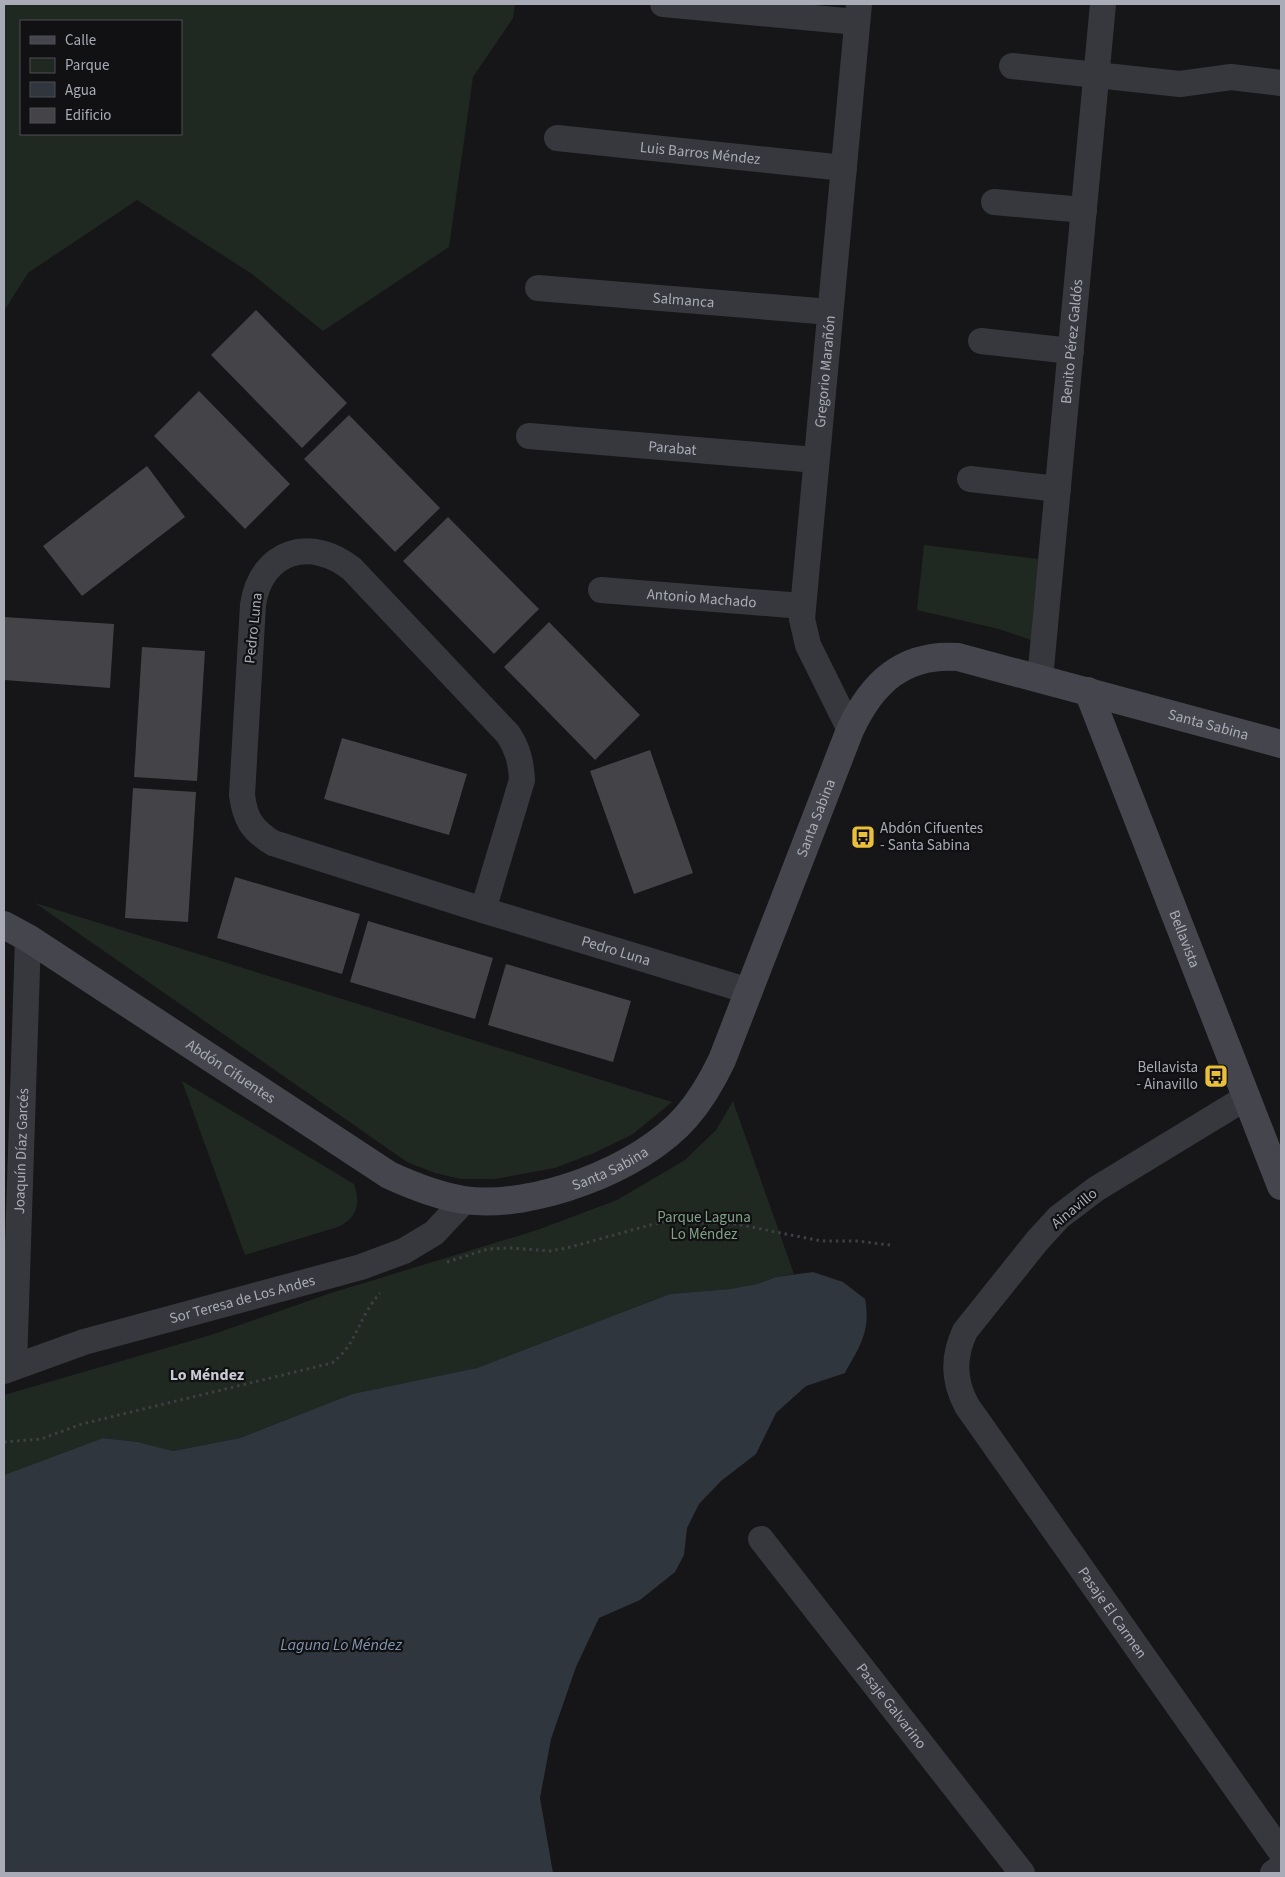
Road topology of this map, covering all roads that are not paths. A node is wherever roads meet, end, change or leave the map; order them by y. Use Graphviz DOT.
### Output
graph roads {
  1 [pos="663,4"];
  2 [pos="1103,4"];
  3 [pos="858,13"];
  4 [pos="1012,66"];
  5 [pos="1096,75"];
  6 [pos="1281,83"];
  7 [pos="557,138"];
  8 [pos="844,168"];
  9 [pos="994,202"];
  10 [pos="1084,210"];
  11 [pos="538,288"];
  12 [pos="830,312"];
  13 [pos="981,342"];
  14 [pos="1071,351"];
  15 [pos="529,436"];
  16 [pos="816,460"];
  17 [pos="970,479"];
  18 [pos="1058,489"];
  19 [pos="601,590"];
  20 [pos="802,606"];
  21 [pos="1040,679"];
  22 [pos="1088,691"];
  23 [pos="850,730"];
  24 [pos="1281,744"];
  25 [pos="483,910"];
  26 [pos="4,925"];
  27 [pos="28,938"];
  28 [pos="749,991"];
  29 [pos="1246,1097"];
  30 [pos="1281,1186"];
  31 [pos="465,1200"];
  32 [pos="9,1368"];
  33 [pos="955,1369"];
  34 [pos="761,1539"];
  35 [pos="1281,1852"];
  36 [pos="1281,1867"];
  37 [pos="1022,1873"];
  38 [pos="1273,1873"];
  1 -- 3 [label="street"];
  2 -- 5 [label="street, Benito Pérez Galdós"];
  3 -- 8 [label="street, Gregorio Marañón"];
  4 -- 5 [label="street"];
  5 -- 6 [label="street"];
  5 -- 10 [label="street, Benito Pérez Galdós"];
  7 -- 8 [label="street, Luis Barros Méndez"];
  8 -- 12 [label="street, Gregorio Marañón"];
  9 -- 10 [label="street"];
  10 -- 14 [label="street, Benito Pérez Galdós"];
  11 -- 12 [label="street, Salmanca"];
  12 -- 16 [label="street, Gregorio Marañón"];
  13 -- 14 [label="street"];
  14 -- 18 [label="street, Benito Pérez Galdós"];
  15 -- 16 [label="street, Parabat"];
  16 -- 20 [label="street, Gregorio Marañón"];
  17 -- 18 [label="street"];
  18 -- 21 [label="street, Benito Pérez Galdós"];
  19 -- 20 [label="street, Antonio Machado"];
  20 -- 23 [label="street, Gregorio Marañón"];
  21 -- 22 [label="street, Santa Sabina"];
  21 -- 23 [label="street, Santa Sabina"];
  22 -- 24 [label="street, Santa Sabina"];
  22 -- 29 [label="street, Bellavista"];
  23 -- 28 [label="street, Santa Sabina"];
  25 -- 25 [label="street, Pedro Luna"];
  25 -- 28 [label="street, Pedro Luna"];
  26 -- 27 [label="street, Abdón Cifuentes"];
  27 -- 31 [label="street, Abdón Cifuentes"];
  27 -- 32 [label="street, Joaquín Díaz Garcés"];
  28 -- 31 [label="street, Santa Sabina"];
  29 -- 30 [label="street, Bellavista"];
  29 -- 33 [label="street, Ainavillo"];
  31 -- 32 [label="street, Sor Teresa de Los Andes"];
  33 -- 35 [label="street, Pasaje El Carmen"];
  34 -- 37 [label="street, Pasaje Galvarino"];
  36 -- 38 [label="street"];
}
